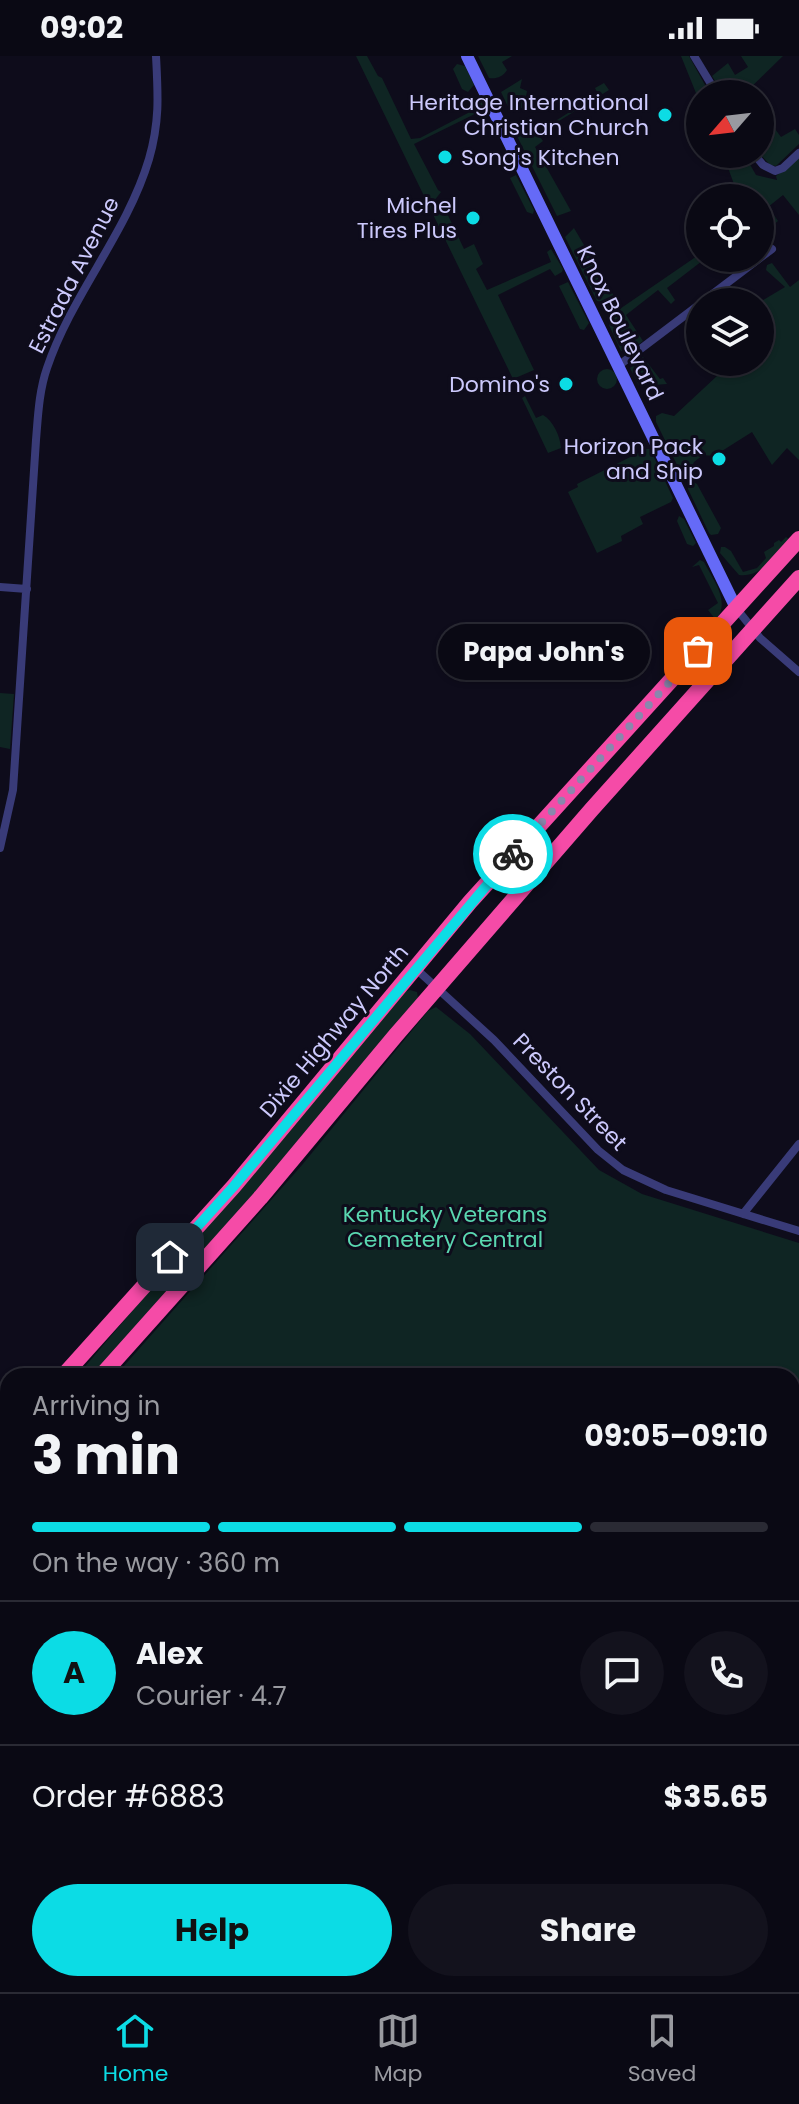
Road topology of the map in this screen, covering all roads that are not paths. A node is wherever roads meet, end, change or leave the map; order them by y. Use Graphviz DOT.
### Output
graph roads {
  1 [pos="156,56"];
  2 [pos="467,56"];
  3 [pos="694,56"];
  4 [pos="709,80"];
  5 [pos="799,153"];
  6 [pos="768,168"];
  7 [pos="742,272"];
  8 [pos="721,288"];
  9 [pos="686,314"];
  10 [pos="618,366"];
  11 [pos="799,539"];
  12 [pos="799,578"];
  13 [pos="0,587"];
  14 [pos="27,589"];
  15 [pos="736,608"];
  16 [pos="752,629"];
  17 [pos="799,672"];
  18 [pos="0,848"];
  19 [pos="415,968"];
  20 [pos="438,988"];
  21 [pos="799,1144"];
  22 [pos="743,1214"];
  23 [pos="799,1231"];
  24 [pos="70,1368"];
  25 [pos="108,1368"];
  1 -- 14 [label="street, Estrada Avenue"];
  2 -- 10 [label="main road, Knox Boulevard"];
  3 -- 4 [label="street"];
  5 -- 6 [label="street"];
  7 -- 8 [label="street"];
  9 -- 10 [label="street"];
  10 -- 15 [label="main road, Knox Boulevard"];
  11 -- 15 [label="highway, Dixie Highway North"];
  12 -- 16 [label="highway"];
  13 -- 14 [label="street"];
  14 -- 18 [label="street, Estrada Avenue"];
  15 -- 16 [label="street"];
  15 -- 19 [label="highway, Dixie Highway North"];
  16 -- 17 [label="street"];
  16 -- 20 [label="highway"];
  19 -- 20 [label="street, Preston Street"];
  19 -- 24 [label="highway, Dixie Highway North"];
  20 -- 22 [label="street, Preston Street"];
  20 -- 25 [label="highway"];
  21 -- 22 [label="street"];
  22 -- 23 [label="street, Preston Street"];
}
